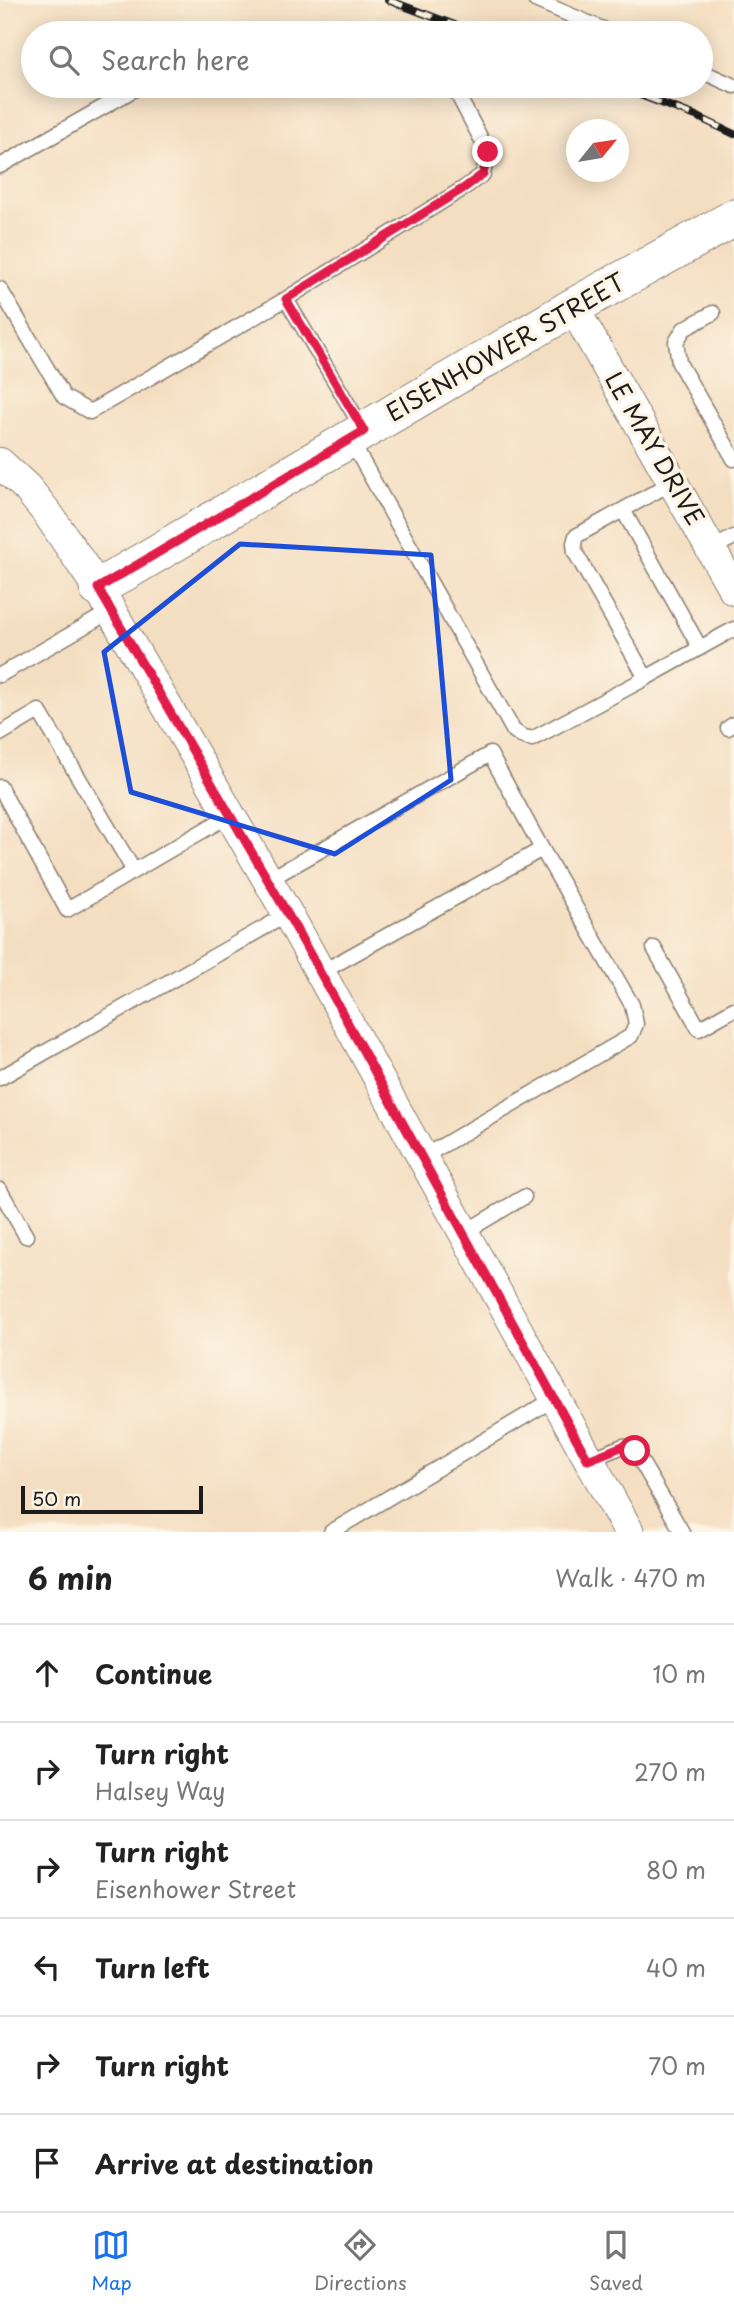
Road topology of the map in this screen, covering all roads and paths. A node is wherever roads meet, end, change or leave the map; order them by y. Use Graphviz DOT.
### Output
graph roads {
  1 [pos="535,0"];
  2 [pos="584,21"];
  3 [pos="713,76"];
  4 [pos="734,86"];
  5 [pos="119,98"];
  6 [pos="459,98"];
  7 [pos="0,166"];
  8 [pos="734,218"];
  9 [pos="0,289"];
  10 [pos="286,299"];
  11 [pos="573,307"];
  12 [pos="713,313"];
  13 [pos="357,435"];
  14 [pos="734,459"];
  15 [pos="0,463"];
  16 [pos="673,482"];
  17 [pos="623,510"];
  18 [pos="722,543"];
  19 [pos="734,590"];
  20 [pos="105,600"];
  21 [pos="734,629"];
  22 [pos="700,648"];
  23 [pos="0,675"];
  24 [pos="646,678"];
  25 [pos="0,734"];
  26 [pos="0,787"];
  27 [pos="230,815"];
  28 [pos="542,849"];
  29 [pos="134,871"];
  30 [pos="268,880"];
  31 [pos="288,914"];
  32 [pos="654,948"];
  33 [pos="320,973"];
  34 [pos="734,1009"];
  35 [pos="0,1078"];
  36 [pos="421,1158"];
  37 [pos="0,1190"];
  38 [pos="524,1197"];
  39 [pos="463,1233"];
  40 [pos="26,1236"];
  41 [pos="554,1399"];
  42 [pos="588,1460"];
  43 [pos="331,1532"];
  44 [pos="629,1532"];
  45 [pos="682,1532"];
  1 -- 2 [label="lane"];
  3 -- 4 [label="lane"];
  5 -- 7 [label="lane"];
  6 -- 10 [label="lane"];
  8 -- 11 [label="street, EISENHOWER STREET"];
  9 -- 10 [label="lane"];
  10 -- 13 [label="lane"];
  11 -- 13 [label="street, EISENHOWER STREET"];
  11 -- 16 [label="street, LE MAY DRIVE"];
  12 -- 14 [label="lane"];
  13 -- 20 [label="street, EISENHOWER STREET"];
  13 -- 24 [label="lane"];
  15 -- 20 [label="street"];
  16 -- 17 [label="lane"];
  16 -- 18 [label="street, LE MAY DRIVE"];
  17 -- 22 [label="lane"];
  17 -- 24 [label="lane"];
  18 -- 19 [label="street, LE MAY DRIVE"];
  20 -- 23 [label="lane"];
  20 -- 27 [label="street"];
  21 -- 22 [label="lane"];
  22 -- 24 [label="lane"];
  25 -- 29 [label="lane"];
  26 -- 29 [label="lane"];
  27 -- 29 [label="lane"];
  27 -- 30 [label="street"];
  28 -- 30 [label="lane"];
  28 -- 33 [label="lane"];
  28 -- 36 [label="lane"];
  30 -- 31 [label="street"];
  31 -- 33 [label="street"];
  31 -- 35 [label="lane"];
  32 -- 34 [label="lane"];
  33 -- 36 [label="street"];
  36 -- 39 [label="street"];
  37 -- 40 [label="lane"];
  38 -- 39 [label="lane"];
  39 -- 41 [label="street"];
  41 -- 42 [label="street"];
  41 -- 43 [label="lane"];
  42 -- 44 [label="street"];
  42 -- 45 [label="lane"];
}
